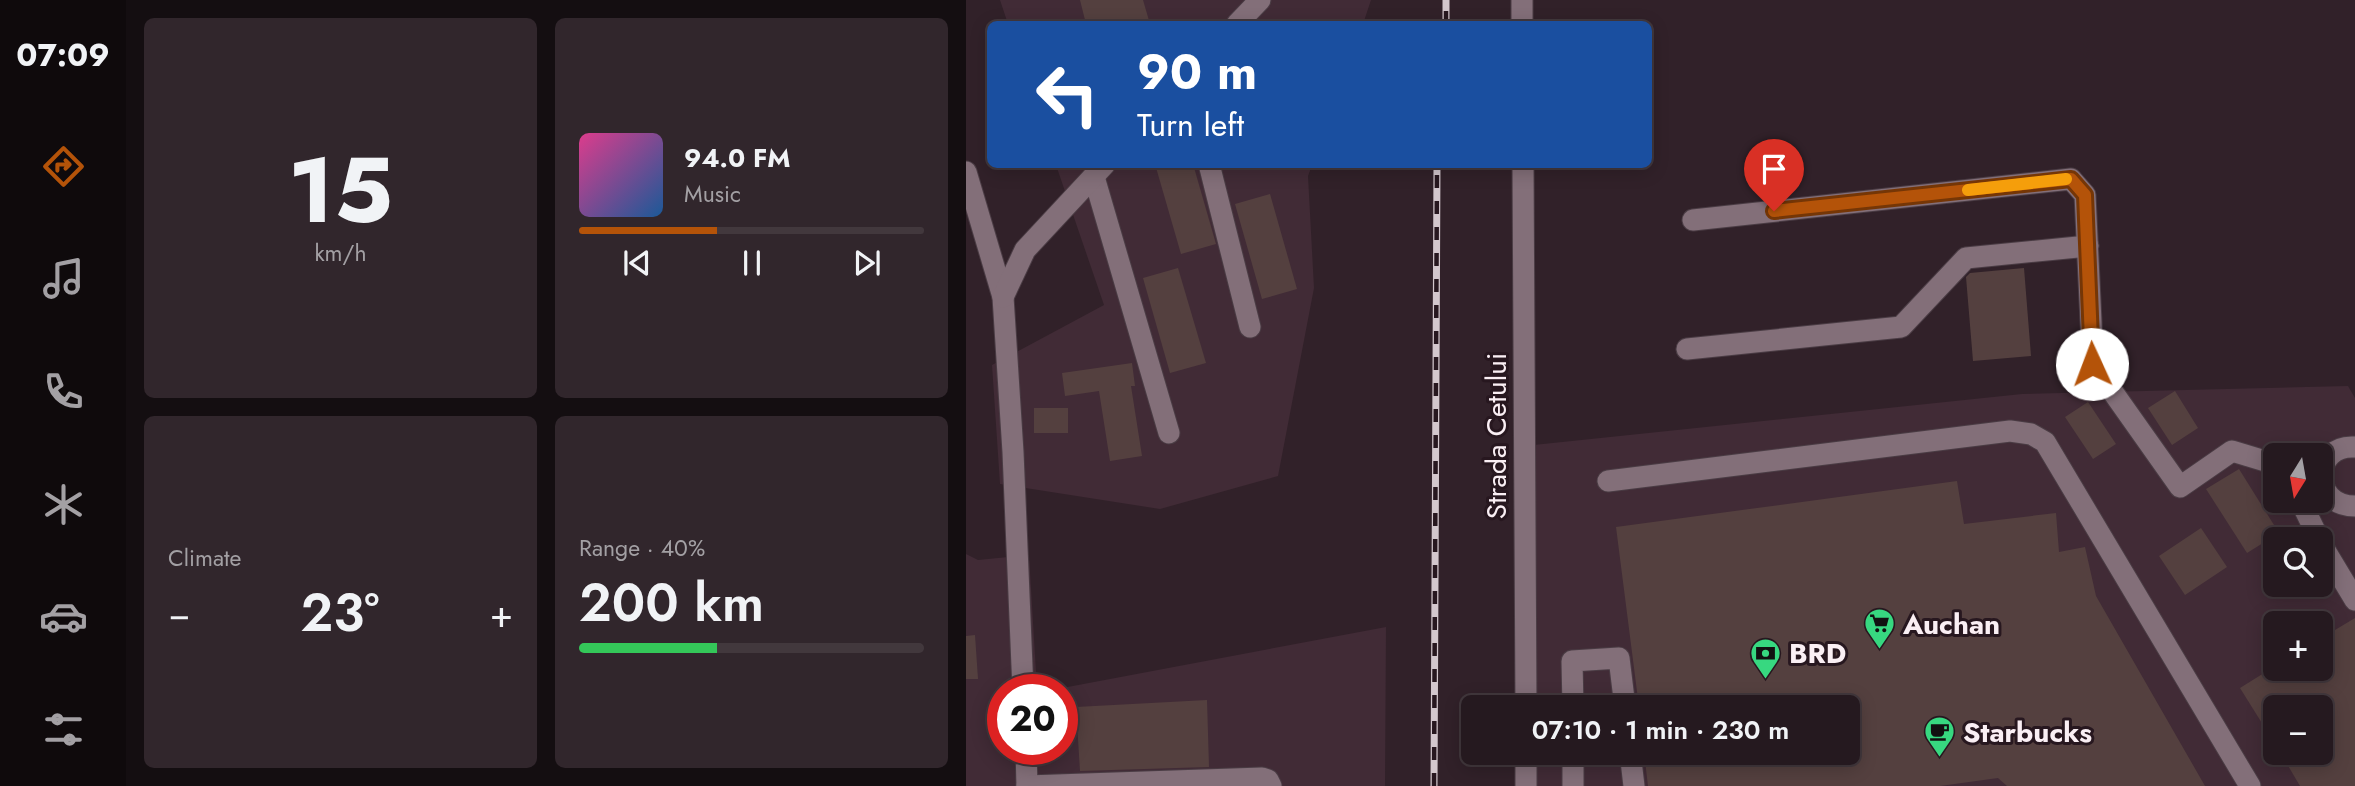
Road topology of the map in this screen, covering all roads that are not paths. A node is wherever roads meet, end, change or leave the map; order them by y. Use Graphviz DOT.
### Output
graph roads {
  1 [pos="1260,0"];
  2 [pos="1522,0"];
  3 [pos="1240,21"];
  4 [pos="1522,21"];
  5 [pos="1210,168"];
  6 [pos="1523,168"];
  7 [pos="1100,171"];
  8 [pos="966,172"];
  9 [pos="1693,220"];
  10 [pos="2088,246"];
  11 [pos="1003,297"];
  12 [pos="1251,327"];
  13 [pos="1687,349"];
  14 [pos="1169,433"];
  15 [pos="2355,447"];
  16 [pos="2333,453"];
  17 [pos="2263,460"];
  18 [pos="1608,481"];
  19 [pos="2333,500"];
  20 [pos="2355,506"];
  21 [pos="2333,563"];
  22 [pos="2355,600"];
  23 [pos="1022,674"];
  24 [pos="1526,695"];
  25 [pos="1573,695"];
  26 [pos="1624,695"];
  27 [pos="1026,765"];
  28 [pos="1526,765"];
  29 [pos="1573,765"];
  30 [pos="1632,765"];
  31 [pos="1027,786"];
  32 [pos="1271,786"];
  33 [pos="1526,786"];
  34 [pos="1573,786"];
  35 [pos="1634,786"];
  36 [pos="2250,786"];
  1 -- 3 [label="street"];
  2 -- 4 [label="street"];
  5 -- 12 [label="street"];
  6 -- 24 [label="street, Strada Cetului"];
  7 -- 11 [label="street"];
  7 -- 14 [label="street"];
  8 -- 11 [label="street"];
  9 -- 10 [label="street"];
  10 -- 13 [label="street"];
  10 -- 17 [label="street"];
  11 -- 23 [label="street"];
  15 -- 16 [label="street"];
  18 -- 36 [label="street"];
  19 -- 20 [label="street"];
  21 -- 22 [label="street"];
  25 -- 26 [label="street"];
  27 -- 31 [label="street"];
  28 -- 33 [label="street"];
  29 -- 34 [label="street"];
  30 -- 35 [label="street"];
  31 -- 32 [label="street"];
}
